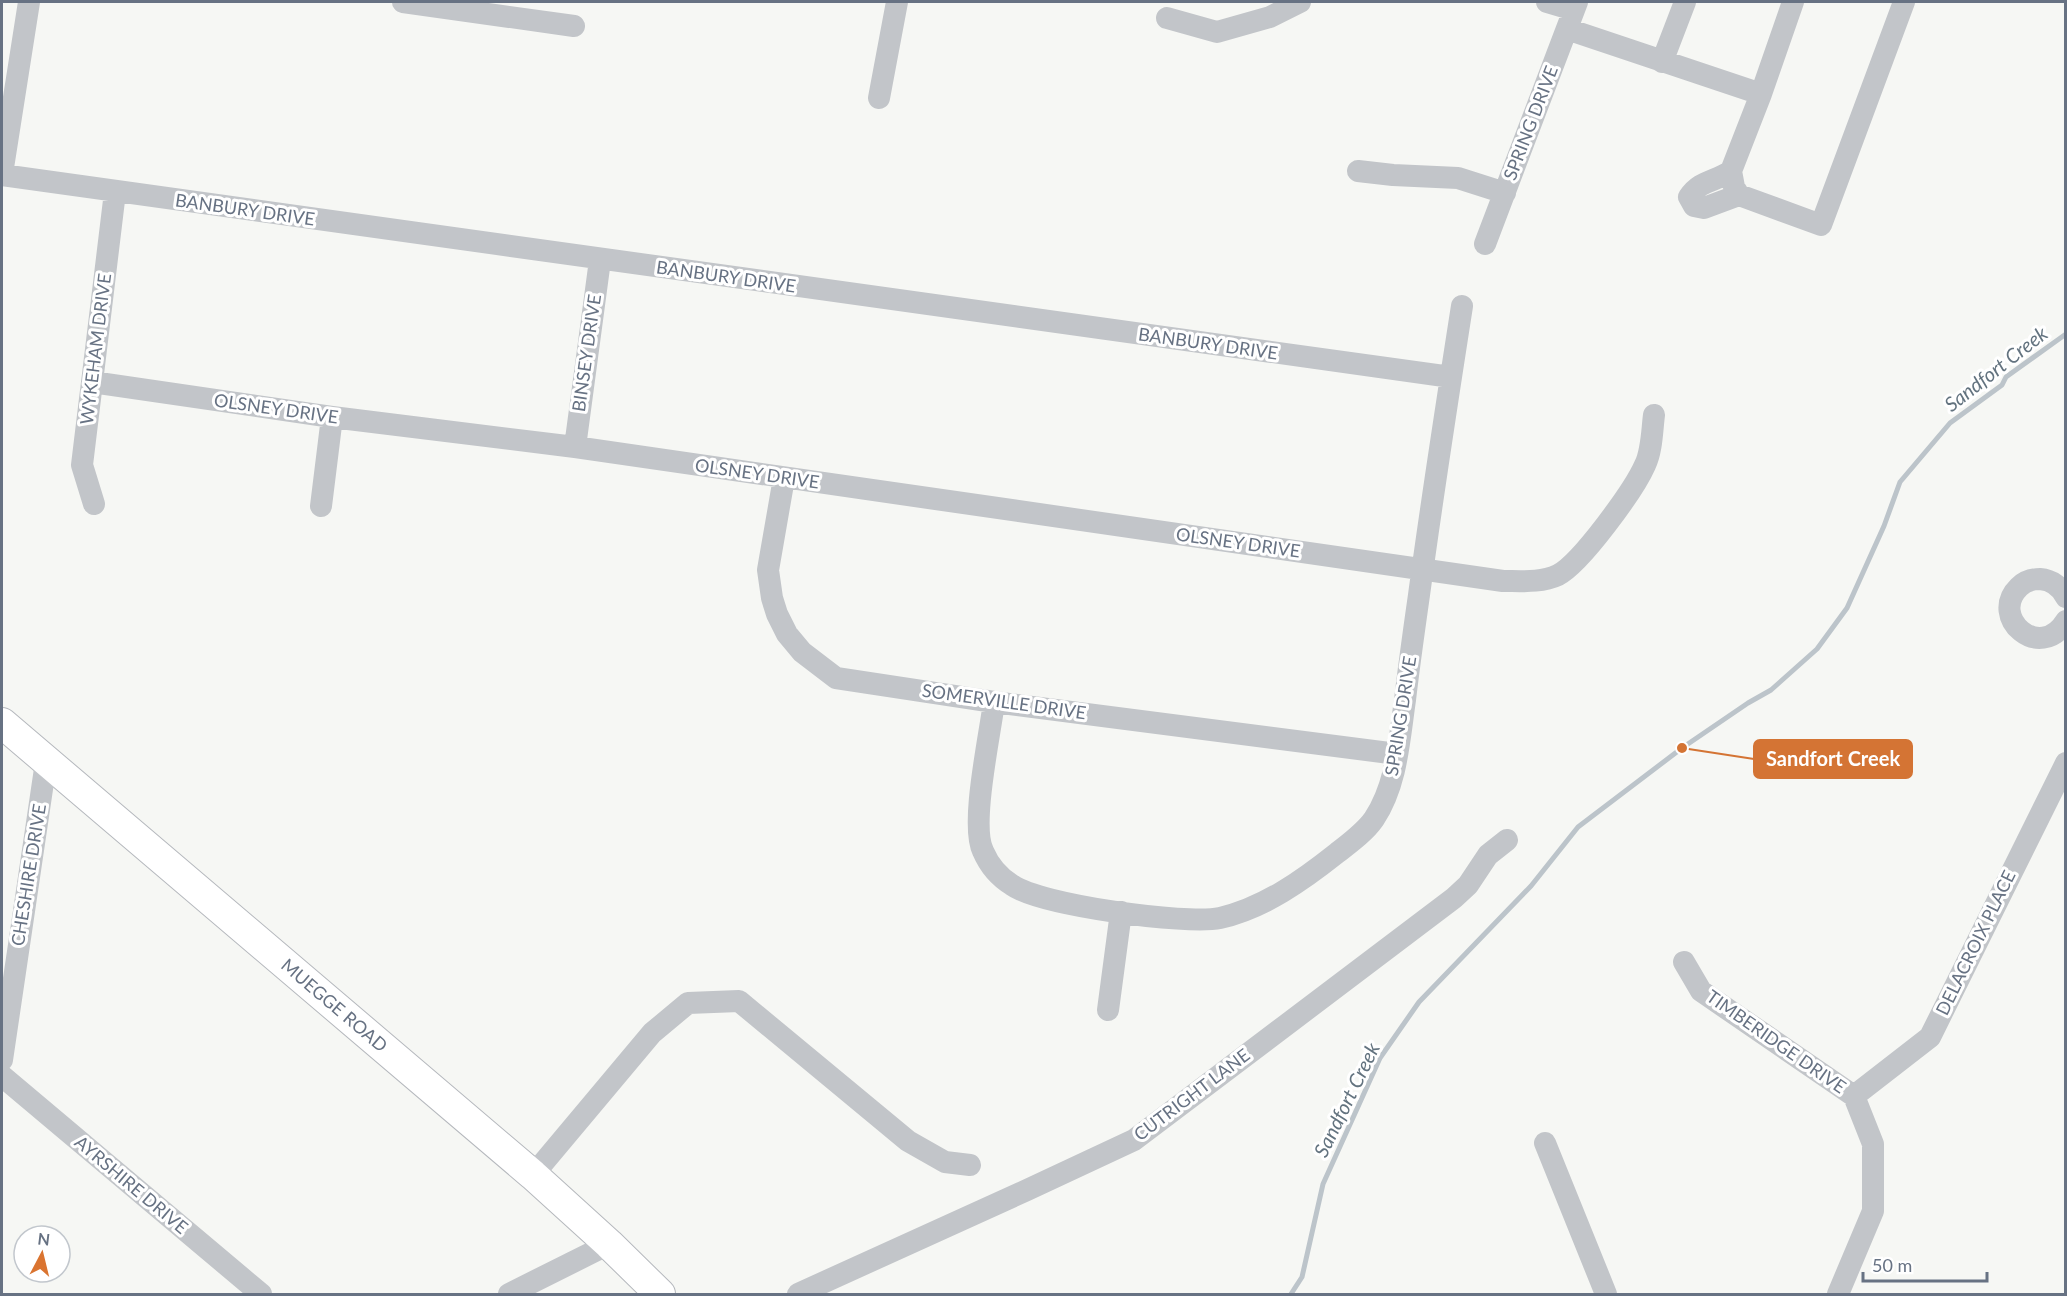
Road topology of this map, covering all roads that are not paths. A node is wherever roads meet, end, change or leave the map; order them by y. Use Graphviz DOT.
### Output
graph roads {
  1 [pos="29,2"];
  2 [pos="403,2"];
  3 [pos="897,2"];
  4 [pos="1300,2"];
  5 [pos="1547,2"];
  6 [pos="1685,2"];
  7 [pos="1793,2"];
  8 [pos="1904,2"];
  9 [pos="1573,14"];
  10 [pos="1167,18"];
  11 [pos="574,26"];
  12 [pos="1662,62"];
  13 [pos="1761,94"];
  14 [pos="879,98"];
  15 [pos="1358,171"];
  16 [pos="1731,171"];
  17 [pos="2,175"];
  18 [pos="115,192"];
  19 [pos="1505,193"];
  20 [pos="1739,195"];
  21 [pos="1485,244"];
  22 [pos="600,260"];
  23 [pos="1462,306"];
  24 [pos="1451,377"];
  25 [pos="92,381"];
  26 [pos="1654,415"];
  27 [pos="332,417"];
  28 [pos="575,447"];
  29 [pos="784,478"];
  30 [pos="94,504"];
  31 [pos="321,506"];
  32 [pos="1422,569"];
  33 [pos="2066,597"];
  34 [pos="2063,630"];
  35 [pos="994,702"];
  36 [pos="2,723"];
  37 [pos="1397,754"];
  38 [pos="46,762"];
  39 [pos="2066,763"];
  40 [pos="1507,840"];
  41 [pos="1121,912"];
  42 [pos="1684,962"];
  43 [pos="1107,1010"];
  44 [pos="2,1060"];
  45 [pos="2,1076"];
  46 [pos="1854,1096"];
  47 [pos="1545,1143"];
  48 [pos="970,1165"];
  49 [pos="532,1175"];
  50 [pos="609,1244"];
  51 [pos="261,1294"];
  52 [pos="509,1294"];
  53 [pos="660,1294"];
  54 [pos="798,1294"];
  55 [pos="1606,1294"];
  56 [pos="1838,1294"];
  1 -- 17 [label="street"];
  2 -- 11 [label="street"];
  3 -- 14 [label="street"];
  4 -- 10 [label="street"];
  5 -- 9 [label="street"];
  6 -- 12 [label="street"];
  7 -- 13 [label="street"];
  8 -- 20 [label="street"];
  9 -- 12 [label="street"];
  9 -- 19 [label="street, SPRING DRIVE"];
  12 -- 13 [label="street"];
  13 -- 16 [label="street"];
  15 -- 19 [label="street"];
  16 -- 20 [label="street"];
  16 -- 20 [label="street"];
  17 -- 18 [label="street, BANBURY DRIVE"];
  18 -- 22 [label="street, BANBURY DRIVE"];
  18 -- 25 [label="street, WYKEHAM DRIVE"];
  19 -- 21 [label="street, SPRING DRIVE"];
  22 -- 24 [label="street, BANBURY DRIVE"];
  22 -- 28 [label="street, BINSEY DRIVE"];
  23 -- 24 [label="street, SPRING DRIVE"];
  24 -- 32 [label="street, SPRING DRIVE"];
  25 -- 27 [label="street, OLSNEY DRIVE"];
  25 -- 30 [label="street, WYKEHAM DRIVE"];
  26 -- 32 [label="street, OLSNEY DRIVE"];
  27 -- 28 [label="street, OLSNEY DRIVE"];
  27 -- 31 [label="street"];
  28 -- 29 [label="street, OLSNEY DRIVE"];
  29 -- 32 [label="street, OLSNEY DRIVE"];
  29 -- 35 [label="street, SOMERVILLE DRIVE"];
  32 -- 37 [label="street, SPRING DRIVE"];
  33 -- 34 [label="street"];
  35 -- 37 [label="street, SOMERVILLE DRIVE"];
  35 -- 41 [label="street, SPRING DRIVE"];
  36 -- 38 [label="main road, MUEGGE ROAD"];
  37 -- 41 [label="street, SPRING DRIVE"];
  38 -- 44 [label="street, CHESHIRE DRIVE"];
  38 -- 49 [label="main road, MUEGGE ROAD"];
  39 -- 46 [label="street, DELACROIX PLACE"];
  40 -- 54 [label="street, CUTRIGHT LANE"];
  41 -- 43 [label="street"];
  42 -- 46 [label="street, TIMBERIDGE DRIVE"];
  45 -- 51 [label="street, AYRSHIRE DRIVE"];
  46 -- 56 [label="street, TIMBERIDGE DRIVE"];
  47 -- 55 [label="street"];
  48 -- 49 [label="street"];
  49 -- 50 [label="main road, MUEGGE ROAD"];
  50 -- 52 [label="street"];
  50 -- 53 [label="main road, MUEGGE ROAD"];
}
